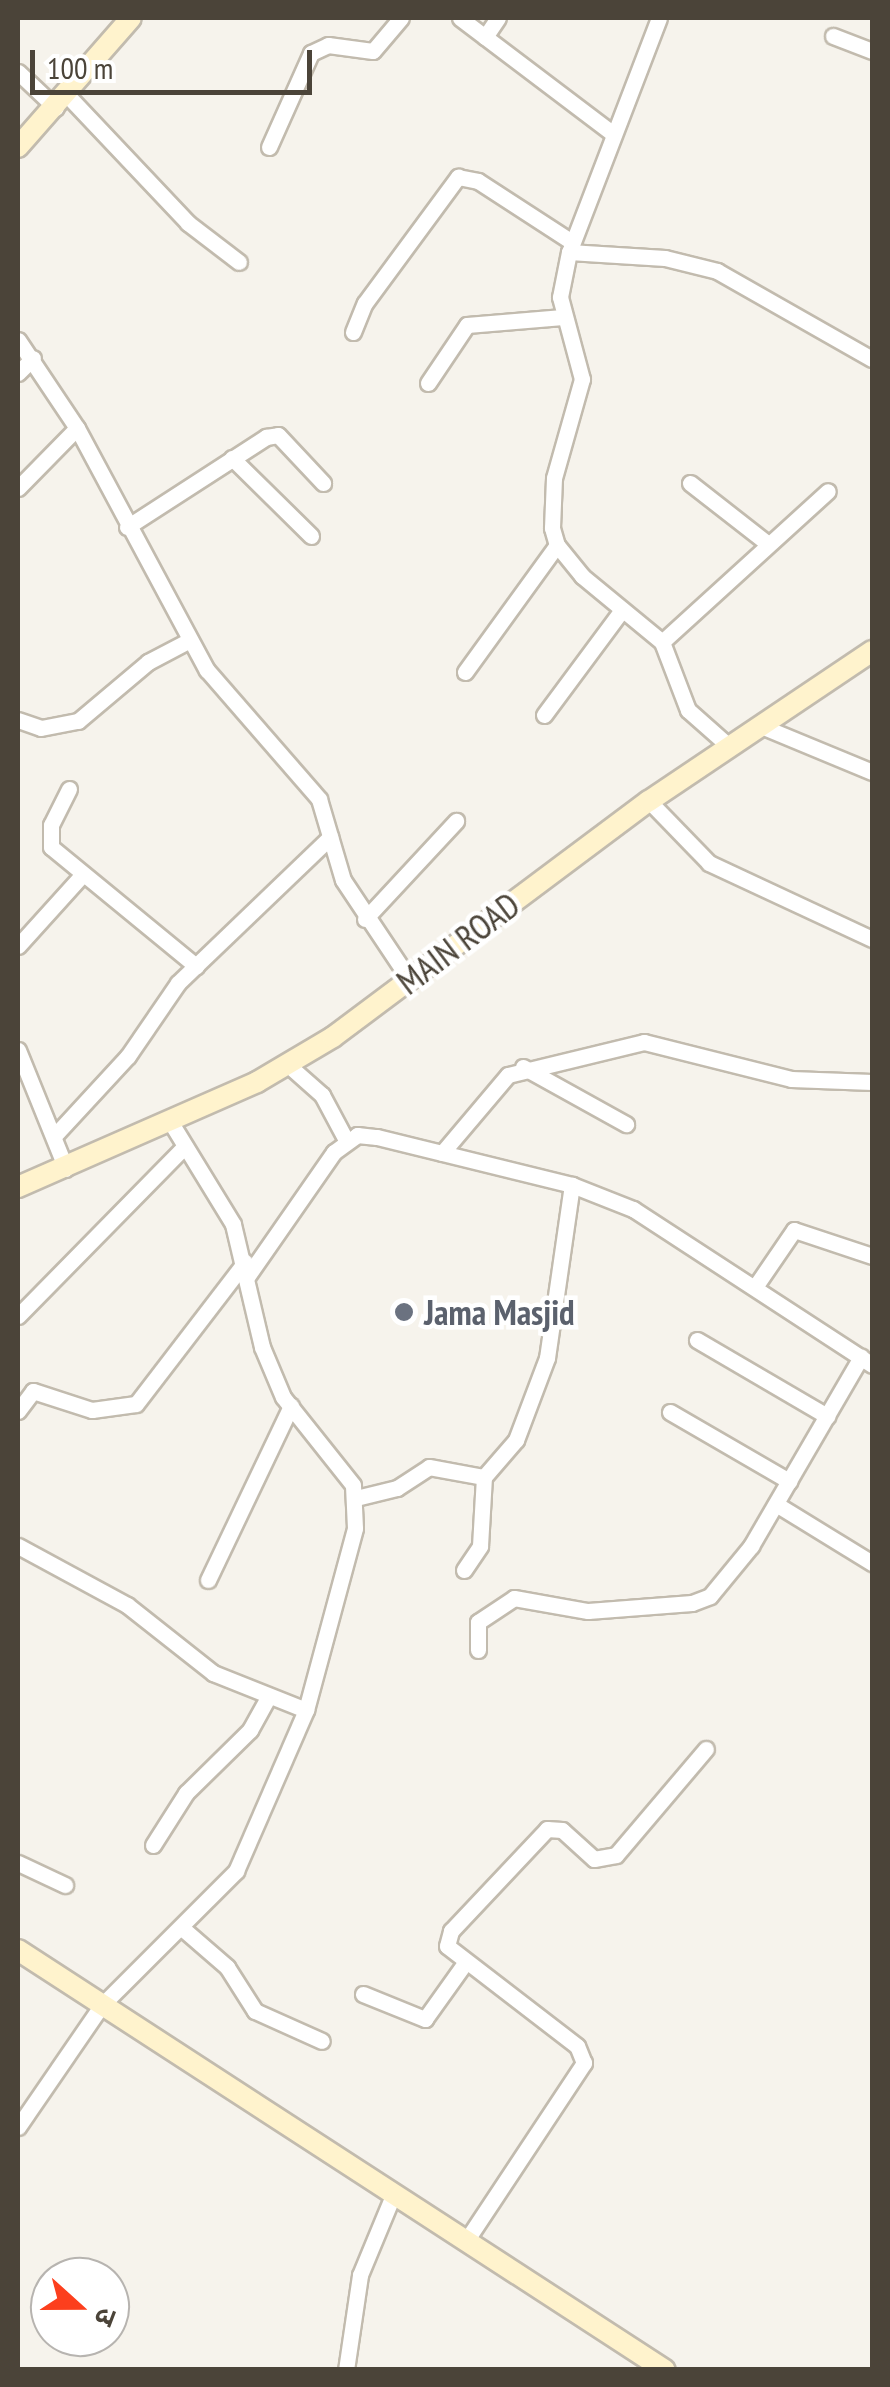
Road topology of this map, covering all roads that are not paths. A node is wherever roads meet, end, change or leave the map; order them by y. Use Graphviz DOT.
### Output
graph roads {
  1 [pos="130,18"];
  2 [pos="401,18"];
  3 [pos="460,18"];
  4 [pos="498,18"];
  5 [pos="659,18"];
  6 [pos="833,36"];
  7 [pos="485,37"];
  8 [pos="872,51"];
  9 [pos="18,72"];
  10 [pos="62,102"];
  11 [pos="612,133"];
  12 [pos="18,147"];
  13 [pos="268,147"];
  14 [pos="570,247"];
  15 [pos="239,262"];
  16 [pos="564,316"];
  17 [pos="352,332"];
  18 [pos="18,340"];
  19 [pos="33,358"];
  20 [pos="872,359"];
  21 [pos="18,373"];
  22 [pos="428,382"];
  23 [pos="78,428"];
  24 [pos="232,458"];
  25 [pos="324,483"];
  26 [pos="690,483"];
  27 [pos="18,488"];
  28 [pos="828,490"];
  29 [pos="127,528"];
  30 [pos="312,536"];
  31 [pos="768,544"];
  32 [pos="557,546"];
  33 [pos="622,610"];
  34 [pos="190,640"];
  35 [pos="662,642"];
  36 [pos="872,651"];
  37 [pos="465,672"];
  38 [pos="544,715"];
  39 [pos="18,720"];
  40 [pos="762,726"];
  41 [pos="730,747"];
  42 [pos="872,772"];
  43 [pos="70,788"];
  44 [pos="649,801"];
  45 [pos="456,821"];
  46 [pos="330,838"];
  47 [pos="83,874"];
  48 [pos="365,919"];
  49 [pos="872,939"];
  50 [pos="18,946"];
  51 [pos="196,966"];
  52 [pos="410,980"];
  53 [pos="18,1050"];
  54 [pos="288,1064"];
  55 [pos="524,1067"];
  56 [pos="872,1082"];
  57 [pos="171,1123"];
  58 [pos="626,1124"];
  59 [pos="56,1134"];
  60 [pos="346,1140"];
  61 [pos="185,1146"];
  62 [pos="442,1152"];
  63 [pos="66,1169"];
  64 [pos="572,1185"];
  65 [pos="18,1187"];
  66 [pos="872,1256"];
  67 [pos="246,1269"];
  68 [pos="755,1287"];
  69 [pos="18,1316"];
  70 [pos="697,1340"];
  71 [pos="866,1361"];
  72 [pos="291,1406"];
  73 [pos="18,1411"];
  74 [pos="670,1412"];
  75 [pos="827,1416"];
  76 [pos="484,1477"];
  77 [pos="789,1481"];
  78 [pos="356,1498"];
  79 [pos="776,1504"];
  80 [pos="18,1546"];
  81 [pos="872,1563"];
  82 [pos="464,1570"];
  83 [pos="208,1580"];
  84 [pos="478,1650"];
  85 [pos="270,1696"];
  86 [pos="306,1710"];
  87 [pos="706,1749"];
  88 [pos="153,1845"];
  89 [pos="18,1862"];
  90 [pos="65,1885"];
  91 [pos="182,1928"];
  92 [pos="18,1950"];
  93 [pos="466,1963"];
  94 [pos="363,1994"];
  95 [pos="102,2005"];
  96 [pos="322,2040"];
  97 [pos="18,2127"];
  98 [pos="394,2194"];
  99 [pos="466,2241"];
  100 [pos="346,2370"];
  101 [pos="665,2370"];
  1 -- 10 [label="main road"];
  2 -- 13 [label="street"];
  3 -- 7 [label="street"];
  4 -- 7 [label="street"];
  5 -- 11 [label="street"];
  6 -- 8 [label="street"];
  7 -- 11 [label="street"];
  9 -- 10 [label="street"];
  10 -- 12 [label="main road"];
  10 -- 15 [label="street"];
  11 -- 14 [label="street"];
  14 -- 16 [label="street"];
  14 -- 17 [label="street"];
  14 -- 20 [label="street"];
  16 -- 22 [label="street"];
  16 -- 32 [label="street"];
  18 -- 19 [label="street"];
  19 -- 21 [label="street"];
  19 -- 23 [label="street"];
  23 -- 27 [label="street"];
  23 -- 29 [label="street"];
  24 -- 25 [label="street"];
  24 -- 29 [label="street"];
  24 -- 30 [label="street"];
  26 -- 31 [label="street"];
  28 -- 31 [label="street"];
  29 -- 34 [label="street"];
  31 -- 35 [label="street"];
  32 -- 33 [label="street"];
  32 -- 37 [label="street"];
  33 -- 35 [label="street"];
  33 -- 38 [label="street"];
  34 -- 39 [label="street"];
  34 -- 46 [label="street"];
  35 -- 41 [label="street"];
  36 -- 40 [label="main road, MAIN ROAD"];
  40 -- 41 [label="main road, MAIN ROAD"];
  40 -- 42 [label="street"];
  41 -- 44 [label="main road, MAIN ROAD"];
  43 -- 47 [label="street"];
  44 -- 49 [label="street"];
  44 -- 52 [label="main road, MAIN ROAD"];
  45 -- 48 [label="street"];
  46 -- 48 [label="street"];
  46 -- 51 [label="street"];
  47 -- 50 [label="street"];
  47 -- 51 [label="street"];
  48 -- 52 [label="street"];
  51 -- 59 [label="street"];
  52 -- 54 [label="main road, MAIN ROAD"];
  53 -- 59 [label="street"];
  54 -- 57 [label="main road, MAIN ROAD"];
  54 -- 60 [label="street"];
  55 -- 56 [label="street"];
  55 -- 58 [label="street"];
  55 -- 62 [label="street"];
  57 -- 61 [label="street"];
  57 -- 63 [label="main road, MAIN ROAD"];
  59 -- 63 [label="street"];
  60 -- 62 [label="street"];
  60 -- 67 [label="street"];
  61 -- 67 [label="street"];
  61 -- 69 [label="street"];
  62 -- 64 [label="street"];
  63 -- 65 [label="main road, MAIN ROAD"];
  64 -- 68 [label="street"];
  64 -- 76 [label="street"];
  66 -- 68 [label="street"];
  67 -- 72 [label="street"];
  67 -- 73 [label="street"];
  68 -- 71 [label="street"];
  70 -- 75 [label="street"];
  71 -- 75 [label="street"];
  72 -- 78 [label="street"];
  72 -- 83 [label="street"];
  74 -- 77 [label="street"];
  75 -- 77 [label="street"];
  76 -- 78 [label="street"];
  76 -- 82 [label="street"];
  77 -- 79 [label="street"];
  78 -- 86 [label="street"];
  79 -- 81 [label="street"];
  79 -- 84 [label="street"];
  80 -- 85 [label="street"];
  85 -- 86 [label="street"];
  85 -- 88 [label="street"];
  86 -- 91 [label="street"];
  87 -- 93 [label="street"];
  89 -- 90 [label="street"];
  91 -- 95 [label="street"];
  91 -- 96 [label="street"];
  92 -- 95 [label="main road"];
  93 -- 94 [label="street"];
  93 -- 99 [label="street"];
  95 -- 97 [label="street"];
  95 -- 98 [label="main road"];
  98 -- 99 [label="main road"];
  98 -- 100 [label="street"];
  99 -- 101 [label="main road"];
}
